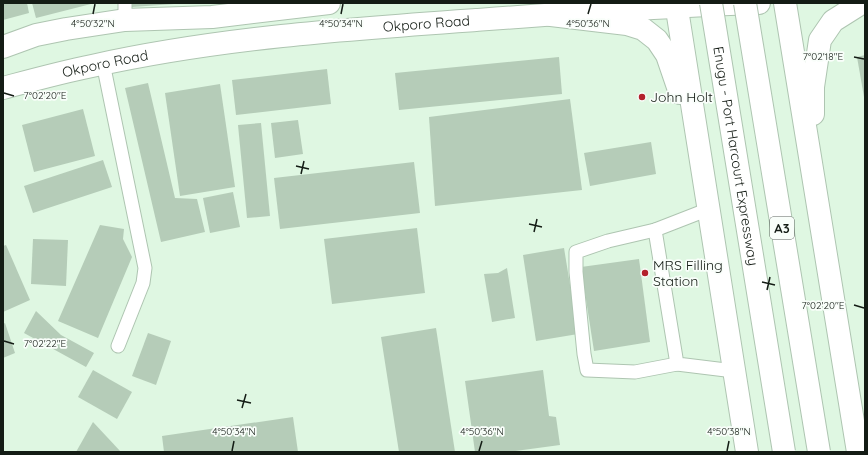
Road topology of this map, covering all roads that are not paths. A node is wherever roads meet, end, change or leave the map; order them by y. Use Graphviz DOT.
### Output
graph roads {
  1 [pos="329,3"];
  2 [pos="711,3"];
  3 [pos="745,3"];
  4 [pos="759,3"];
  5 [pos="785,3"];
  6 [pos="865,3"];
  7 [pos="676,4"];
  8 [pos="125,12"];
  9 [pos="551,15"];
  10 [pos="3,47"];
  11 [pos="103,63"];
  12 [pos="3,88"];
  13 [pos="698,142"];
  14 [pos="813,177"];
  15 [pos="709,209"];
  16 [pos="655,230"];
  17 [pos="118,346"];
  18 [pos="677,364"];
  19 [pos="734,371"];
  20 [pos="747,452"];
  21 [pos="784,452"];
  22 [pos="819,452"];
  23 [pos="858,452"];
  1 -- 8 [label="main road"];
  2 -- 21 [label="main road, Enugu - Port Harcourt Expressway / A3, bridge"];
  3 -- 22 [label="main road, A3, bridge"];
  4 -- 7 [label="main road, Okporo Road"];
  5 -- 14 [label="main road"];
  6 -- 14 [label="main road"];
  7 -- 9 [label="main road, Okporo Road"];
  7 -- 13 [label="main road"];
  8 -- 10 [label="main road"];
  9 -- 11 [label="main road, Okporo Road"];
  9 -- 13 [label="main road"];
  11 -- 12 [label="main road, Okporo Road"];
  11 -- 17 [label="lane"];
  13 -- 15 [label="main road"];
  14 -- 23 [label="main road"];
  15 -- 16 [label="lane"];
  15 -- 19 [label="main road"];
  16 -- 18 [label="lane"];
  16 -- 18 [label="lane"];
  18 -- 19 [label="lane"];
  19 -- 20 [label="main road"];
}
